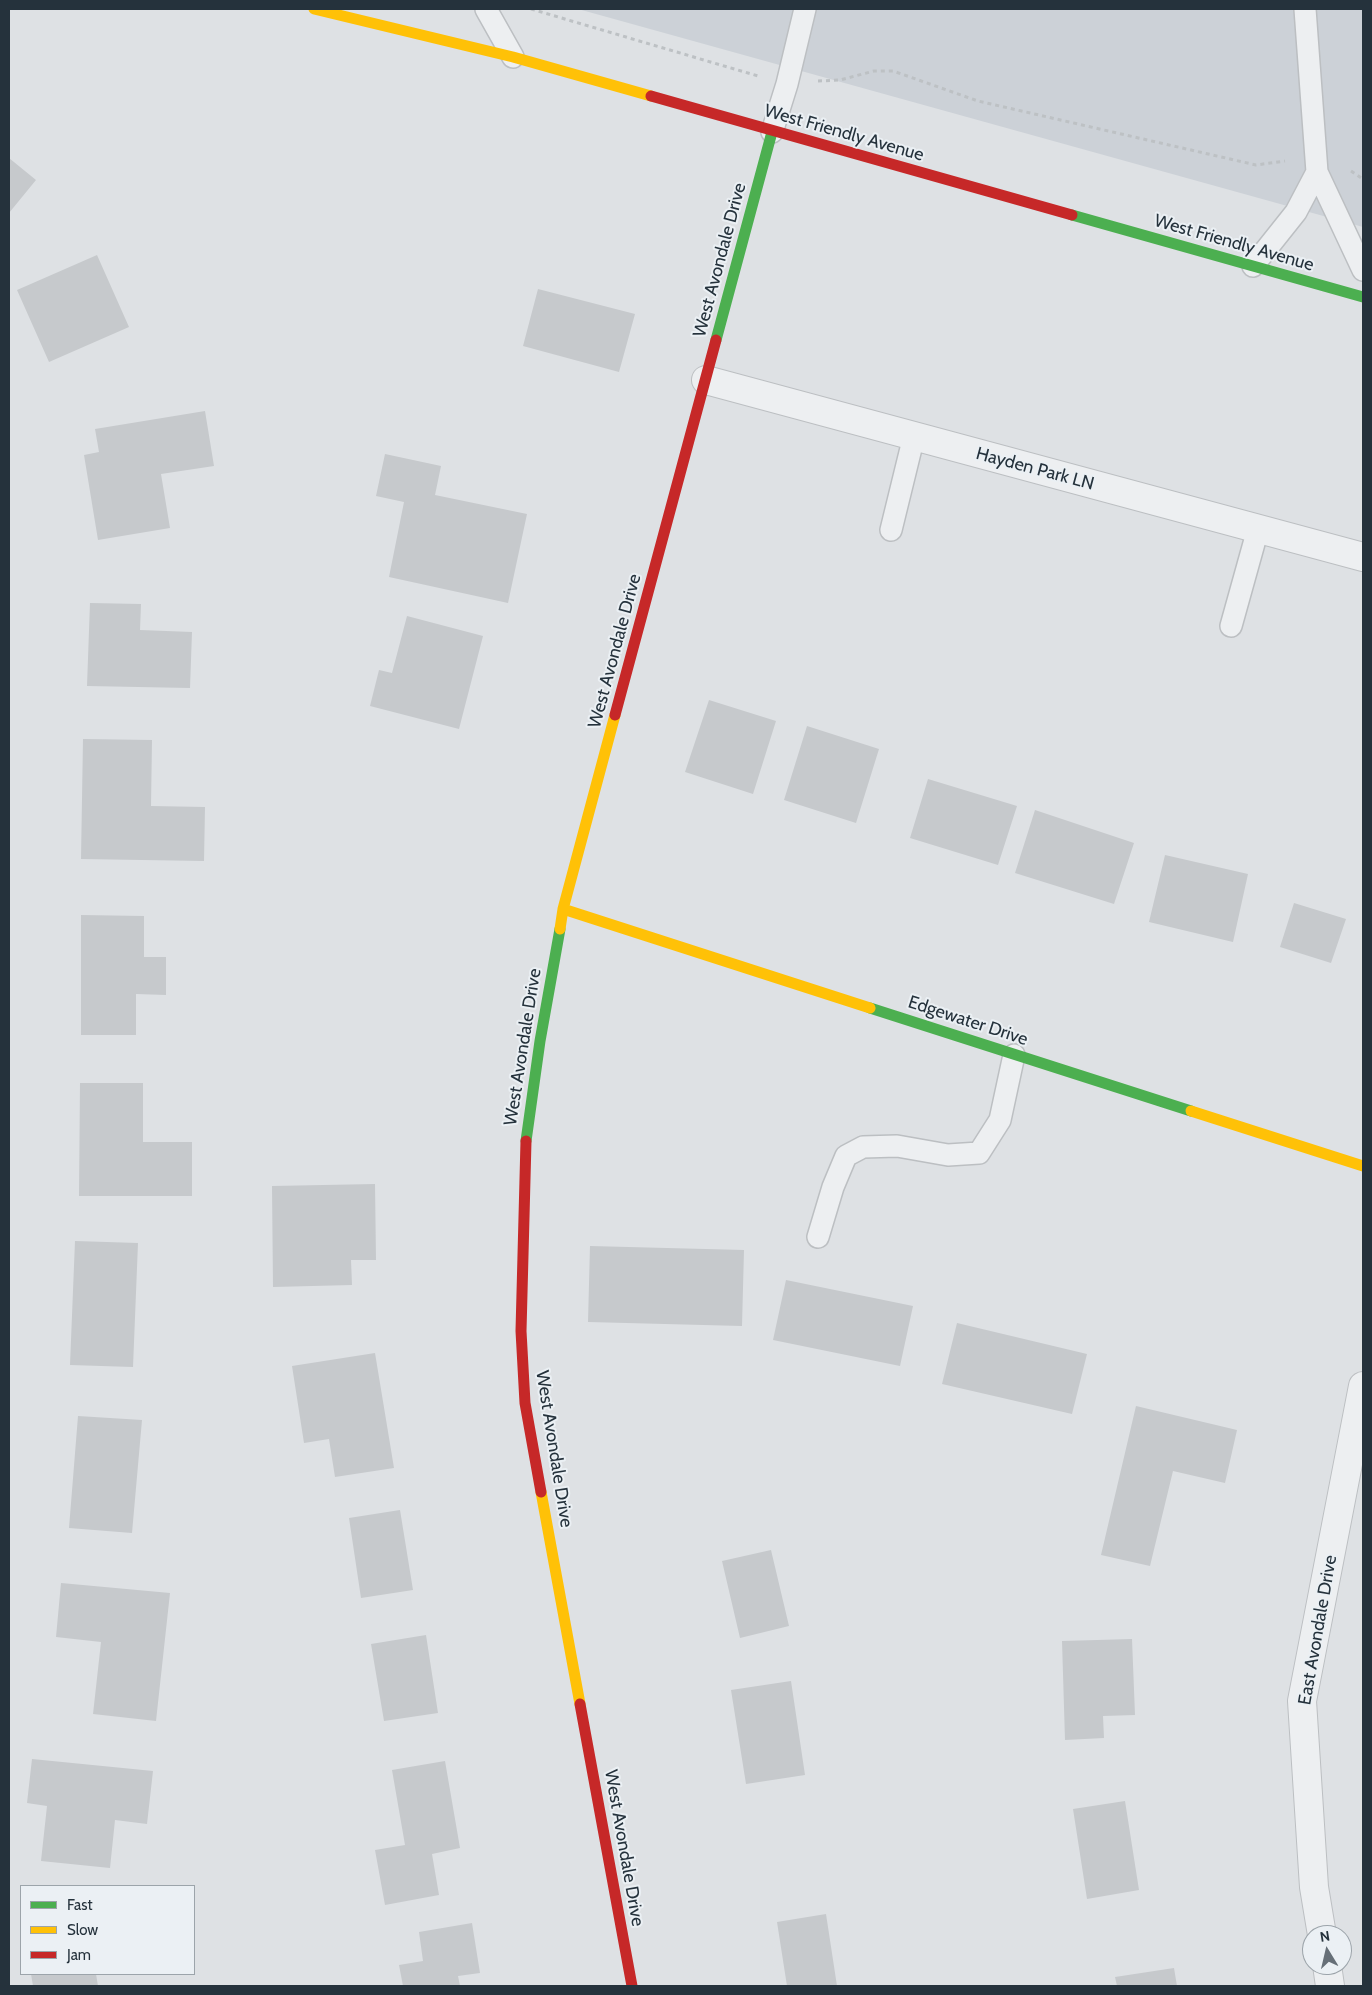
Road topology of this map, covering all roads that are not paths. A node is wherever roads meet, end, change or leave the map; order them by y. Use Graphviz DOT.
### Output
graph roads {
  1 [pos="314,9"];
  2 [pos="486,9"];
  3 [pos="805,9"];
  4 [pos="1305,9"];
  5 [pos="513,58"];
  6 [pos="772,132"];
  7 [pos="1316,168"];
  8 [pos="1253,266"];
  9 [pos="1363,270"];
  10 [pos="1363,297"];
  11 [pos="706,380"];
  12 [pos="914,436"];
  13 [pos="1258,529"];
  14 [pos="891,530"];
  15 [pos="1363,557"];
  16 [pos="1232,626"];
  17 [pos="563,910"];
  18 [pos="1014,1054"];
  19 [pos="1363,1166"];
  20 [pos="818,1237"];
  21 [pos="1363,1386"];
  22 [pos="1320,1925"];
  23 [pos="632,1986"];
  1 -- 5 [label="street, West Friendly Avenue"];
  2 -- 5 [label="lane"];
  3 -- 6 [label="lane"];
  4 -- 7 [label="lane"];
  5 -- 6 [label="street, West Friendly Avenue"];
  6 -- 8 [label="street, West Friendly Avenue"];
  6 -- 11 [label="street, West Avondale Drive"];
  7 -- 8 [label="lane"];
  7 -- 9 [label="lane"];
  8 -- 10 [label="street, West Friendly Avenue"];
  11 -- 12 [label="street, Hayden Park LN"];
  11 -- 17 [label="street, West Avondale Drive"];
  12 -- 13 [label="street, Hayden Park LN"];
  12 -- 14 [label="lane"];
  13 -- 15 [label="street, Hayden Park LN"];
  13 -- 16 [label="lane"];
  17 -- 18 [label="street, Edgewater Drive"];
  17 -- 23 [label="street, West Avondale Drive"];
  18 -- 19 [label="street, Edgewater Drive"];
  18 -- 20 [label="lane"];
  21 -- 22 [label="street, East Avondale Drive"];
}
